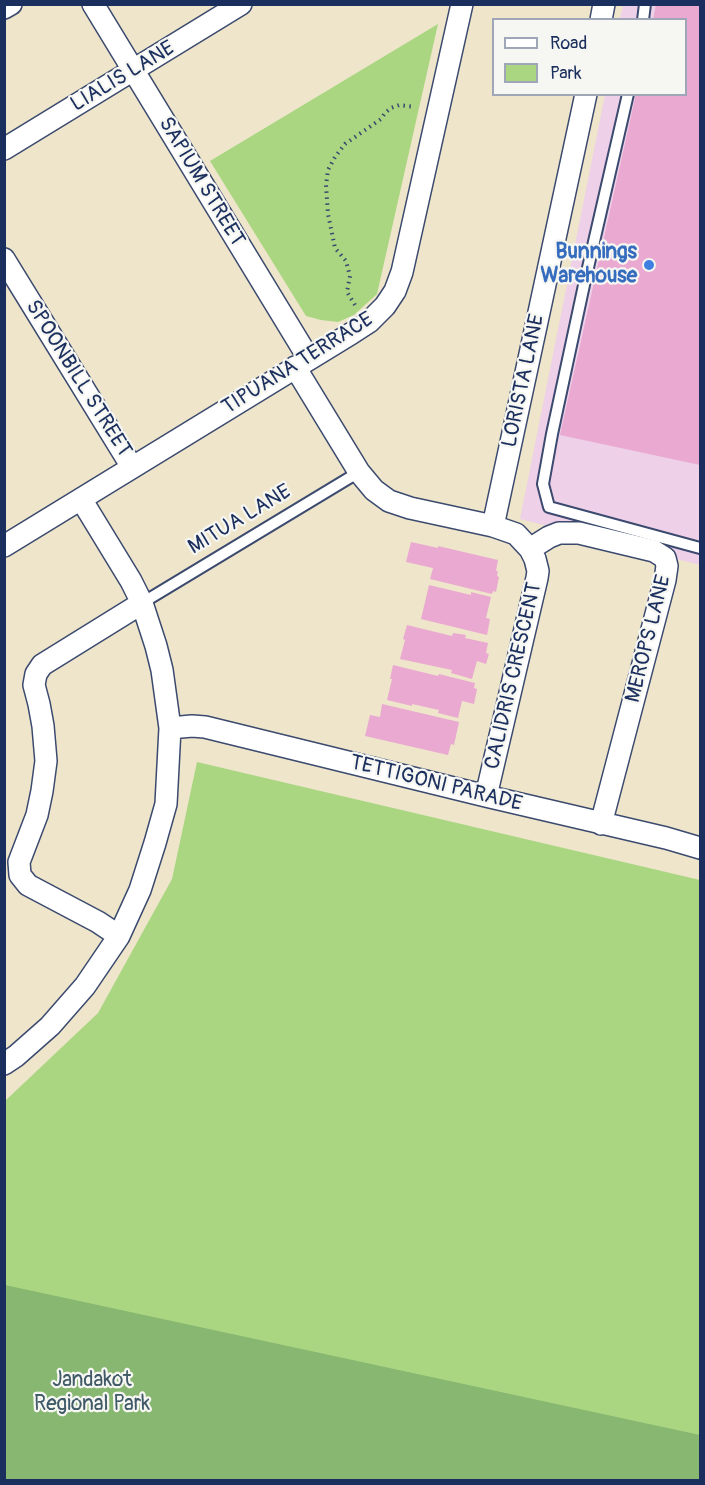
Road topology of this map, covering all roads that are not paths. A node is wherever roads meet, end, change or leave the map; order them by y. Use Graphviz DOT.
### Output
graph roads {
  1 [pos="93,4"];
  2 [pos="241,4"];
  3 [pos="462,4"];
  4 [pos="133,70"];
  5 [pos="586,96"];
  6 [pos="628,96"];
  7 [pos="4,149"];
  8 [pos="4,260"];
  9 [pos="302,363"];
  10 [pos="132,467"];
  11 [pos="359,472"];
  12 [pos="81,499"];
  13 [pos="493,526"];
  14 [pos="4,546"];
  15 [pos="700,548"];
  16 [pos="530,549"];
  17 [pos="142,603"];
  18 [pos="170,728"];
  19 [pos="486,796"];
  20 [pos="601,824"];
  21 [pos="700,848"];
  22 [pos="119,936"];
  23 [pos="4,1064"];
  1 -- 4 [label="street, SAPIUM STREET"];
  2 -- 4 [label="street, LIALIS LANE"];
  3 -- 9 [label="street, TIPUANA TERRACE"];
  4 -- 7 [label="street, LIALIS LANE"];
  4 -- 9 [label="street, SAPIUM STREET"];
  5 -- 13 [label="street, LORISTA LANE"];
  6 -- 15 [label="lane"];
  8 -- 10 [label="street, SPOONBILL STREET"];
  9 -- 10 [label="street, TIPUANA TERRACE"];
  9 -- 11 [label="street"];
  10 -- 12 [label="street, TIPUANA TERRACE"];
  11 -- 13 [label="street"];
  11 -- 17 [label="lane, MITUA LANE"];
  12 -- 14 [label="street, TIPUANA TERRACE"];
  12 -- 17 [label="street"];
  13 -- 16 [label="street"];
  16 -- 19 [label="street, CALIDRIS CRESCENT"];
  16 -- 20 [label="street, MEROPS LANE"];
  17 -- 18 [label="street"];
  17 -- 22 [label="street"];
  18 -- 19 [label="street, TETTIGONI PARADE"];
  18 -- 22 [label="street"];
  19 -- 20 [label="street, TETTIGONI PARADE"];
  20 -- 21 [label="street, TETTIGONI PARADE"];
  22 -- 23 [label="street"];
}
